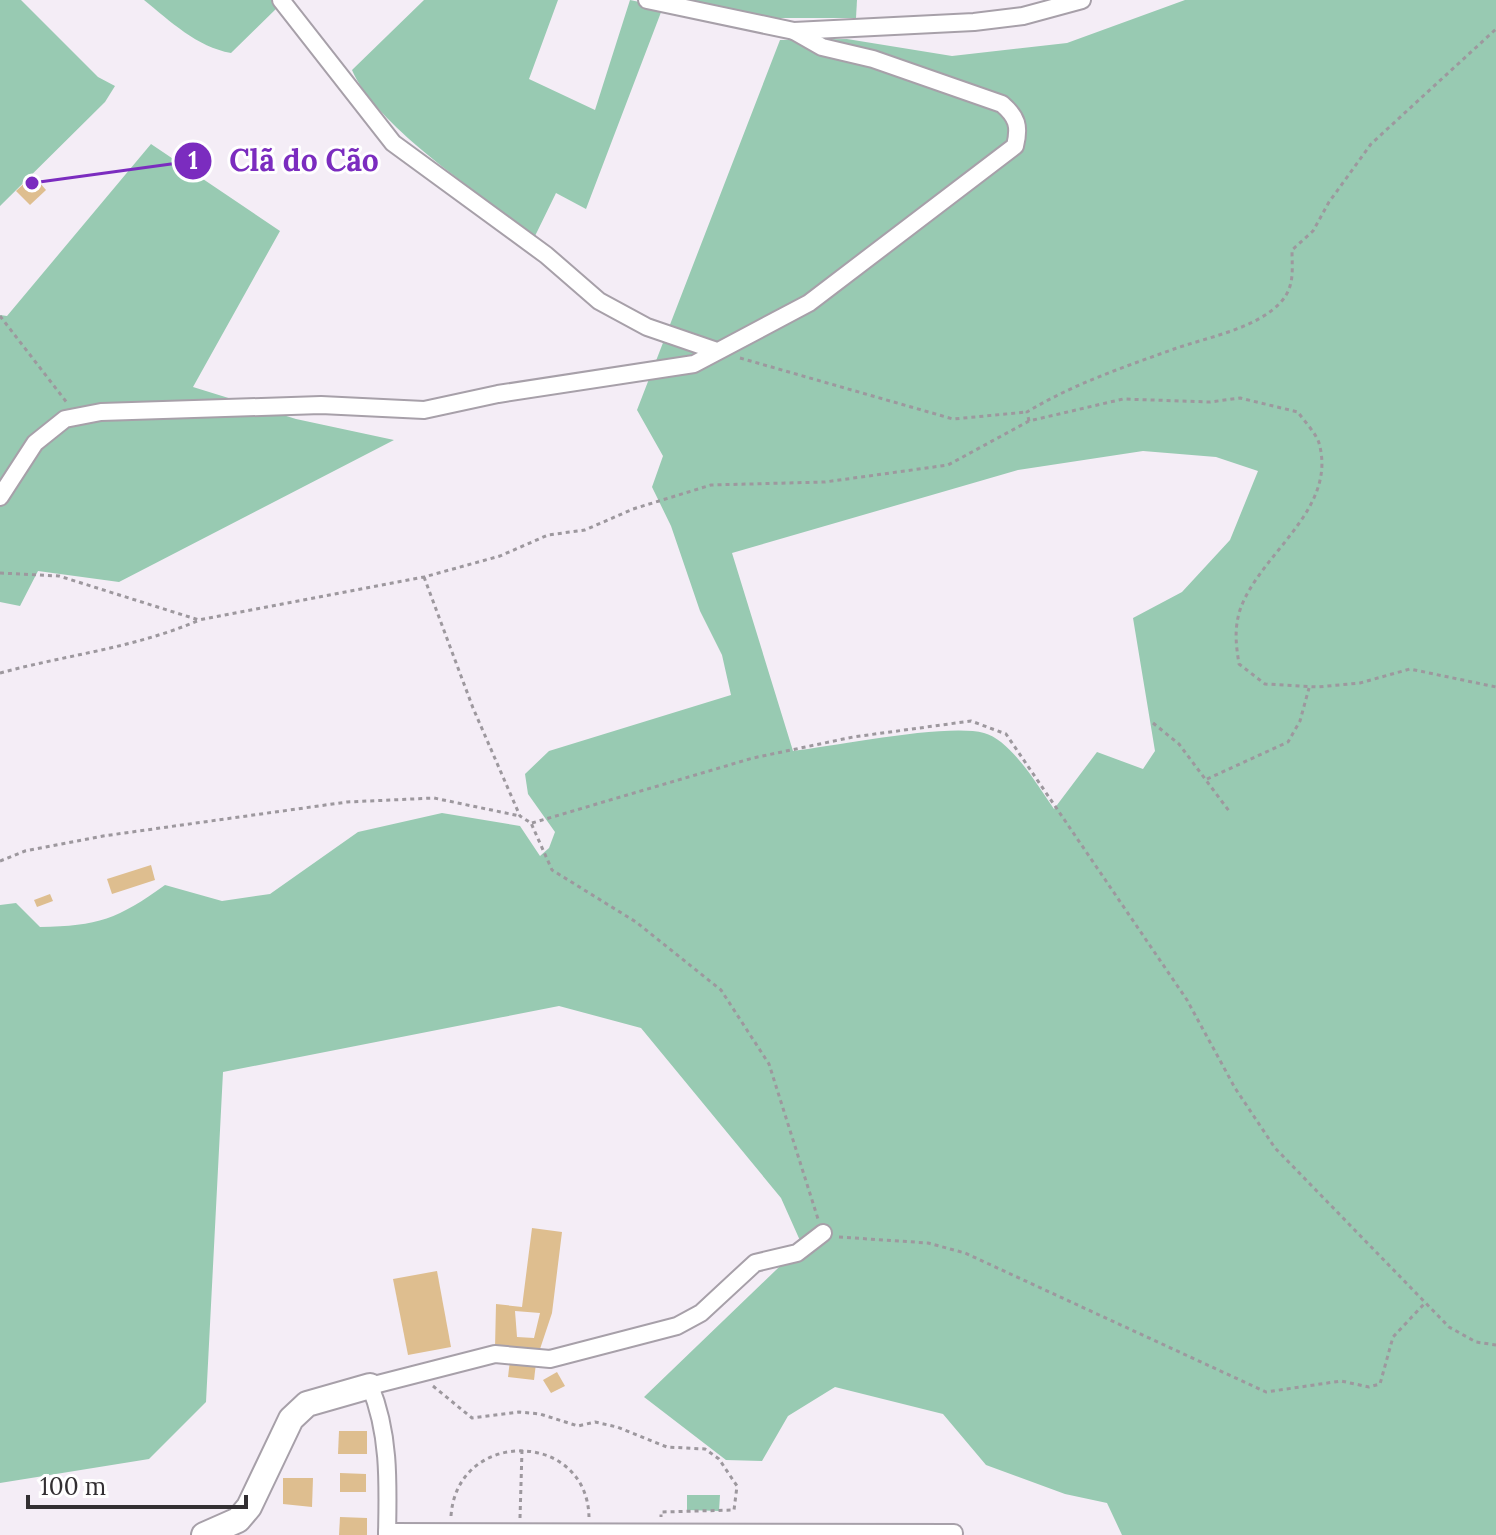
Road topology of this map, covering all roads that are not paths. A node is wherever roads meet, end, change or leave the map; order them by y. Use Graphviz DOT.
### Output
graph roads {
  1 [pos="281,0"];
  2 [pos="647,0"];
  3 [pos="1082,0"];
  4 [pos="794,31"];
  5 [pos="714,350"];
  6 [pos="0,497"];
  7 [pos="823,1233"];
  8 [pos="370,1386"];
  9 [pos="239,1528"];
  10 [pos="387,1533"];
  11 [pos="657,1533"];
  12 [pos="954,1533"];
  13 [pos="519,1534"];
  14 [pos="760,1534"];
  15 [pos="866,1534"];
  16 [pos="204,1535"];
  1 -- 5 [label="street"];
  2 -- 4 [label="street"];
  3 -- 4 [label="street"];
  4 -- 5 [label="street"];
  5 -- 6 [label="street"];
  7 -- 8 [label="street"];
  8 -- 9 [label="street"];
  8 -- 10 [label="street"];
  9 -- 16 [label="street"];
  10 -- 13 [label="street"];
  11 -- 13 [label="street"];
  11 -- 14 [label="street"];
  12 -- 15 [label="street"];
  14 -- 15 [label="street"];
}
